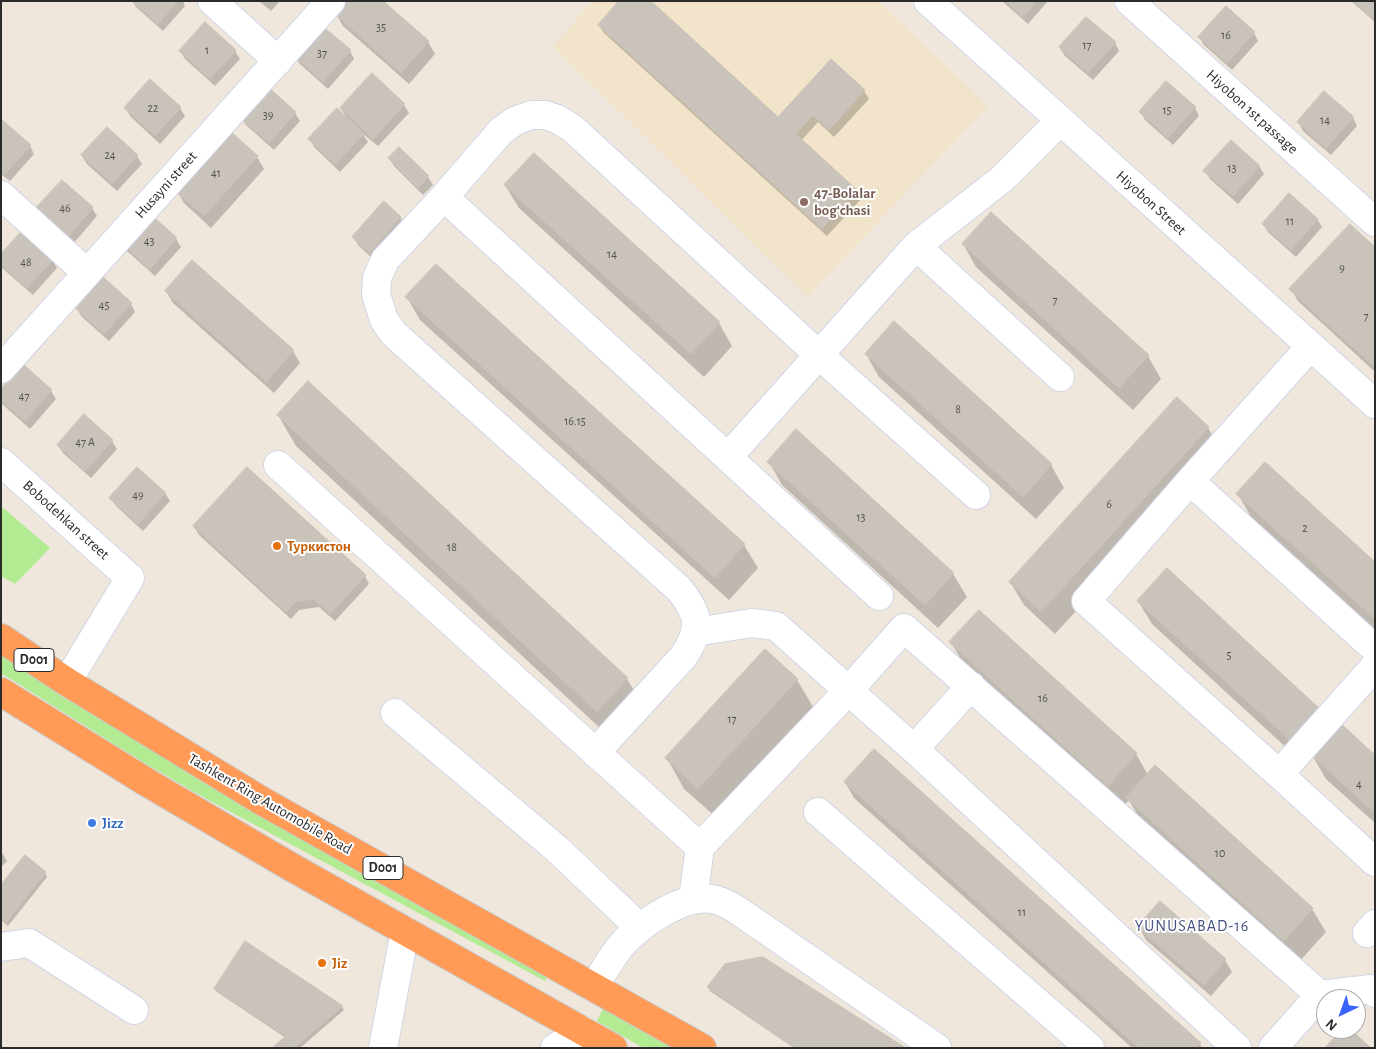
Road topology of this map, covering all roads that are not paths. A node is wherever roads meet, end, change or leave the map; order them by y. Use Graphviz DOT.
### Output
graph roads {
  1 [pos="212,1"];
  2 [pos="331,1"];
  3 [pos="928,1"];
  4 [pos="1129,1"];
  5 [pos="278,61"];
  6 [pos="1060,121"];
  7 [pos="1,195"];
  8 [pos="444,197"];
  9 [pos="1375,222"];
  10 [pos="916,246"];
  11 [pos="87,274"];
  12 [pos="1310,347"];
  13 [pos="820,356"];
  14 [pos="1,369"];
  15 [pos="1060,377"];
  16 [pos="1375,404"];
  17 [pos="728,457"];
  18 [pos="1,462"];
  19 [pos="278,464"];
  20 [pos="1190,481"];
  21 [pos="976,495"];
  22 [pos="879,596"];
  23 [pos="695,632"];
  24 [pos="1,638"];
  25 [pos="1375,649"];
  26 [pos="1375,666"];
  27 [pos="68,682"];
  28 [pos="971,686"];
  29 [pos="849,690"];
  30 [pos="3,696"];
  31 [pos="396,713"];
  32 [pos="914,749"];
  33 [pos="595,752"];
  34 [pos="1279,774"];
  35 [pos="818,812"];
  36 [pos="700,847"];
  37 [pos="1375,862"];
  38 [pos="693,899"];
  39 [pos="640,928"];
  40 [pos="405,930"];
  41 [pos="1,947"];
  42 [pos="594,987"];
  43 [pos="1316,991"];
  44 [pos="1316,999"];
  45 [pos="134,1010"];
  46 [pos="577,1026"];
  47 [pos="383,1048"];
  48 [pos="555,1048"];
  49 [pos="613,1048"];
  50 [pos="702,1048"];
  51 [pos="937,1048"];
  52 [pos="1090,1048"];
  53 [pos="1237,1048"];
  54 [pos="1272,1048"];
  1 -- 5 [label="street"];
  2 -- 5 [label="street, Husayni street"];
  3 -- 6 [label="street, Hiyobon Street"];
  4 -- 9 [label="street, Hiyobon 1st passage"];
  5 -- 11 [label="street, Husayni street"];
  6 -- 10 [label="street"];
  6 -- 12 [label="street, Hiyobon Street"];
  7 -- 11 [label="street"];
  8 -- 13 [label="street"];
  8 -- 17 [label="street"];
  8 -- 23 [label="street"];
  10 -- 13 [label="street"];
  10 -- 15 [label="street"];
  11 -- 14 [label="street, Husayni street"];
  12 -- 16 [label="street, Hiyobon Street"];
  12 -- 20 [label="street"];
  13 -- 17 [label="street"];
  13 -- 21 [label="street"];
  17 -- 22 [label="street"];
  18 -- 27 [label="street, Bobodehkan street"];
  19 -- 33 [label="street"];
  20 -- 25 [label="street"];
  20 -- 34 [label="street"];
  23 -- 29 [label="street"];
  23 -- 33 [label="street"];
  24 -- 27 [label="highway, Tashkent Ring Automobile Road / D001"];
  26 -- 34 [label="street"];
  27 -- 42 [label="highway, Tashkent Ring Automobile Road / D001"];
  28 -- 29 [label="street"];
  28 -- 32 [label="street"];
  28 -- 43 [label="street"];
  29 -- 32 [label="street"];
  29 -- 36 [label="street"];
  30 -- 40 [label="highway"];
  31 -- 39 [label="street"];
  32 -- 53 [label="street"];
  33 -- 36 [label="street"];
  34 -- 37 [label="street"];
  35 -- 52 [label="street"];
  36 -- 38 [label="street"];
  38 -- 39 [label="street"];
  38 -- 51 [label="street"];
  39 -- 42 [label="street"];
  40 -- 46 [label="highway"];
  40 -- 47 [label="street"];
  41 -- 45 [label="street"];
  42 -- 46 [label="highway"];
  42 -- 50 [label="highway, Tashkent Ring Automobile Road / D001"];
  44 -- 54 [label="street"];
  46 -- 48 [label="street"];
  46 -- 49 [label="highway"];
}
